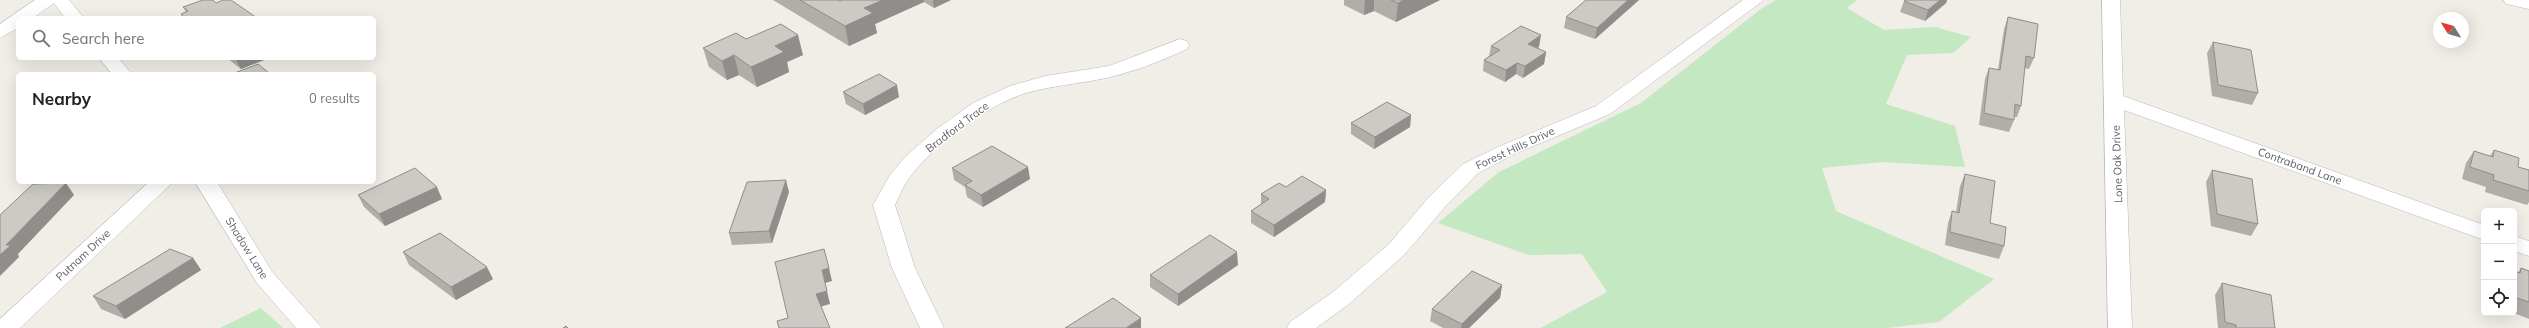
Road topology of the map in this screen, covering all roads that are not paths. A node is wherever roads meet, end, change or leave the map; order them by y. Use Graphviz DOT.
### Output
graph roads {
  1 [pos="47,0"];
  2 [pos="60,0"];
  3 [pos="1755,0"];
  4 [pos="2111,0"];
  5 [pos="2512,0"];
  6 [pos="2529,4"];
  7 [pos="24,16"];
  8 [pos="73,16"];
  9 [pos="16,21"];
  10 [pos="0,32"];
  11 [pos="1180,45"];
  12 [pos="110,60"];
  13 [pos="120,72"];
  14 [pos="2115,100"];
  15 [pos="160,184"];
  16 [pos="207,184"];
  17 [pos="2481,232"];
  18 [pos="2517,245"];
  19 [pos="2529,249"];
  20 [pos="5,328"];
  21 [pos="310,328"];
  22 [pos="932,328"];
  23 [pos="1299,328"];
  24 [pos="2120,328"];
  1 -- 7 [label="street"];
  2 -- 8 [label="street"];
  3 -- 23 [label="street, Forest Hills Drive"];
  4 -- 14 [label="street, Lone Oak Drive"];
  5 -- 6 [label="street"];
  9 -- 10 [label="street"];
  11 -- 22 [label="street, Bradford Trace"];
  12 -- 13 [label="street"];
  14 -- 17 [label="street, Contraband Lane"];
  14 -- 24 [label="street, Lone Oak Drive"];
  15 -- 20 [label="street, Putnam Drive"];
  16 -- 21 [label="street, Shadow Lane"];
  18 -- 19 [label="street"];
}
